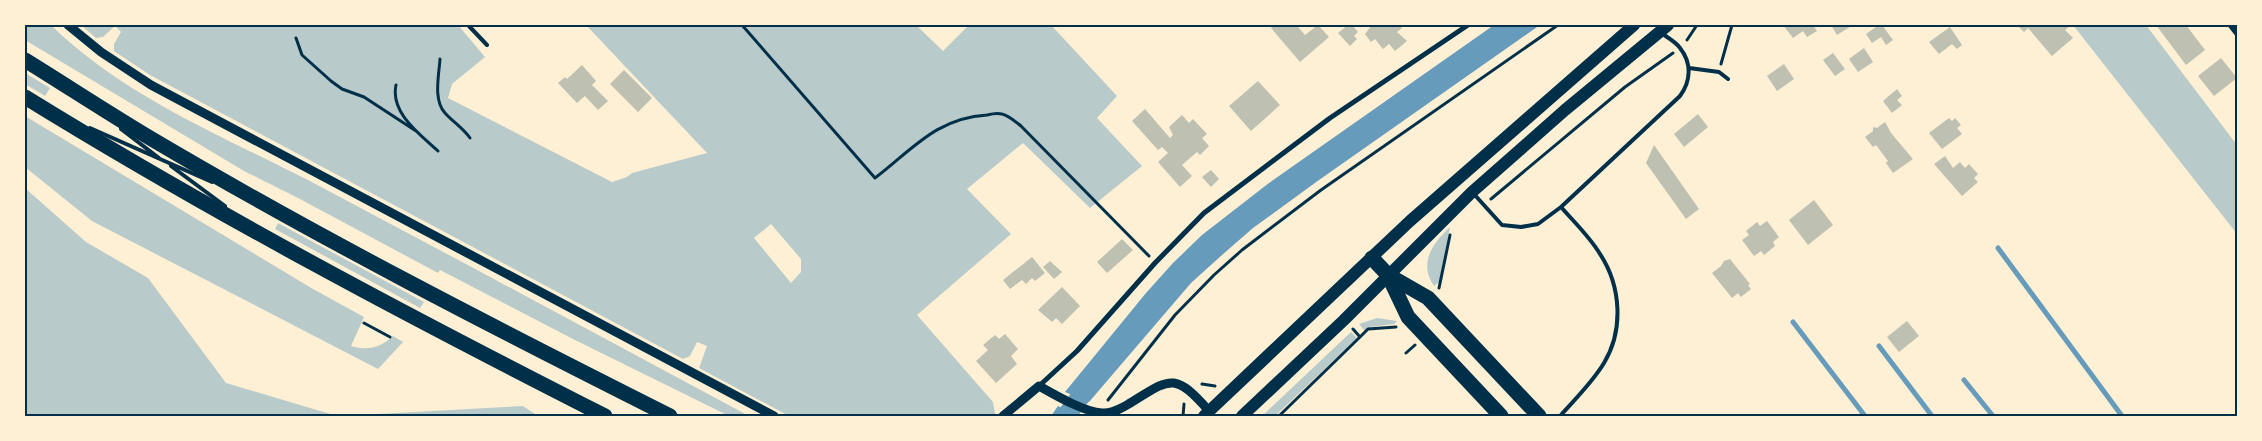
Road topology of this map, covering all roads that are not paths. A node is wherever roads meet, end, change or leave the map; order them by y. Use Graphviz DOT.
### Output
graph roads {
  1 [pos="68,25"];
  2 [pos="468,25"];
  3 [pos="1468,25"];
  4 [pos="1634,25"];
  5 [pos="2230,25"];
  6 [pos="1664,28"];
  7 [pos="2237,34"];
  8 [pos="487,45"];
  9 [pos="25,60"];
  10 [pos="1690,68"];
  11 [pos="1728,78"];
  12 [pos="55,79"];
  13 [pos="25,97"];
  14 [pos="38,105"];
  15 [pos="110,120"];
  16 [pos="118,126"];
  17 [pos="164,162"];
  18 [pos="1472,192"];
  19 [pos="1562,206"];
  20 [pos="223,209"];
  21 [pos="283,213"];
  22 [pos="237,215"];
  23 [pos="269,238"];
  24 [pos="1372,258"];
  25 [pos="1388,275"];
  26 [pos="1039,386"];
  27 [pos="1206,413"];
  28 [pos="605,416"];
  29 [pos="670,416"];
  30 [pos="774,416"];
  31 [pos="1003,416"];
  32 [pos="1242,416"];
  33 [pos="1501,416"];
  34 [pos="1539,416"];
  35 [pos="1560,416"];
  1 -- 30 [label="street"];
  2 -- 8 [label="lane"];
  3 -- 26 [label="street"];
  4 -- 24 [label="main road"];
  5 -- 7 [label="street"];
  6 -- 10 [label="lane"];
  6 -- 18 [label="main road"];
  9 -- 12 [label="highway"];
  10 -- 11 [label="lane"];
  10 -- 19 [label="lane"];
  12 -- 15 [label="lane"];
  12 -- 21 [label="highway"];
  13 -- 14 [label="highway"];
  14 -- 17 [label="lane"];
  14 -- 20 [label="highway"];
  16 -- 17 [label="lane"];
  17 -- 20 [label="lane"];
  17 -- 21 [label="lane"];
  18 -- 19 [label="lane"];
  18 -- 25 [label="main road"];
  19 -- 35 [label="lane"];
  20 -- 23 [label="highway"];
  21 -- 29 [label="highway"];
  22 -- 23 [label="lane"];
  23 -- 28 [label="highway"];
  24 -- 25 [label="highway"];
  24 -- 27 [label="main road"];
  25 -- 32 [label="main road"];
  25 -- 33 [label="highway"];
  25 -- 34 [label="highway"];
  26 -- 27 [label="street"];
  26 -- 31 [label="street"];
}
